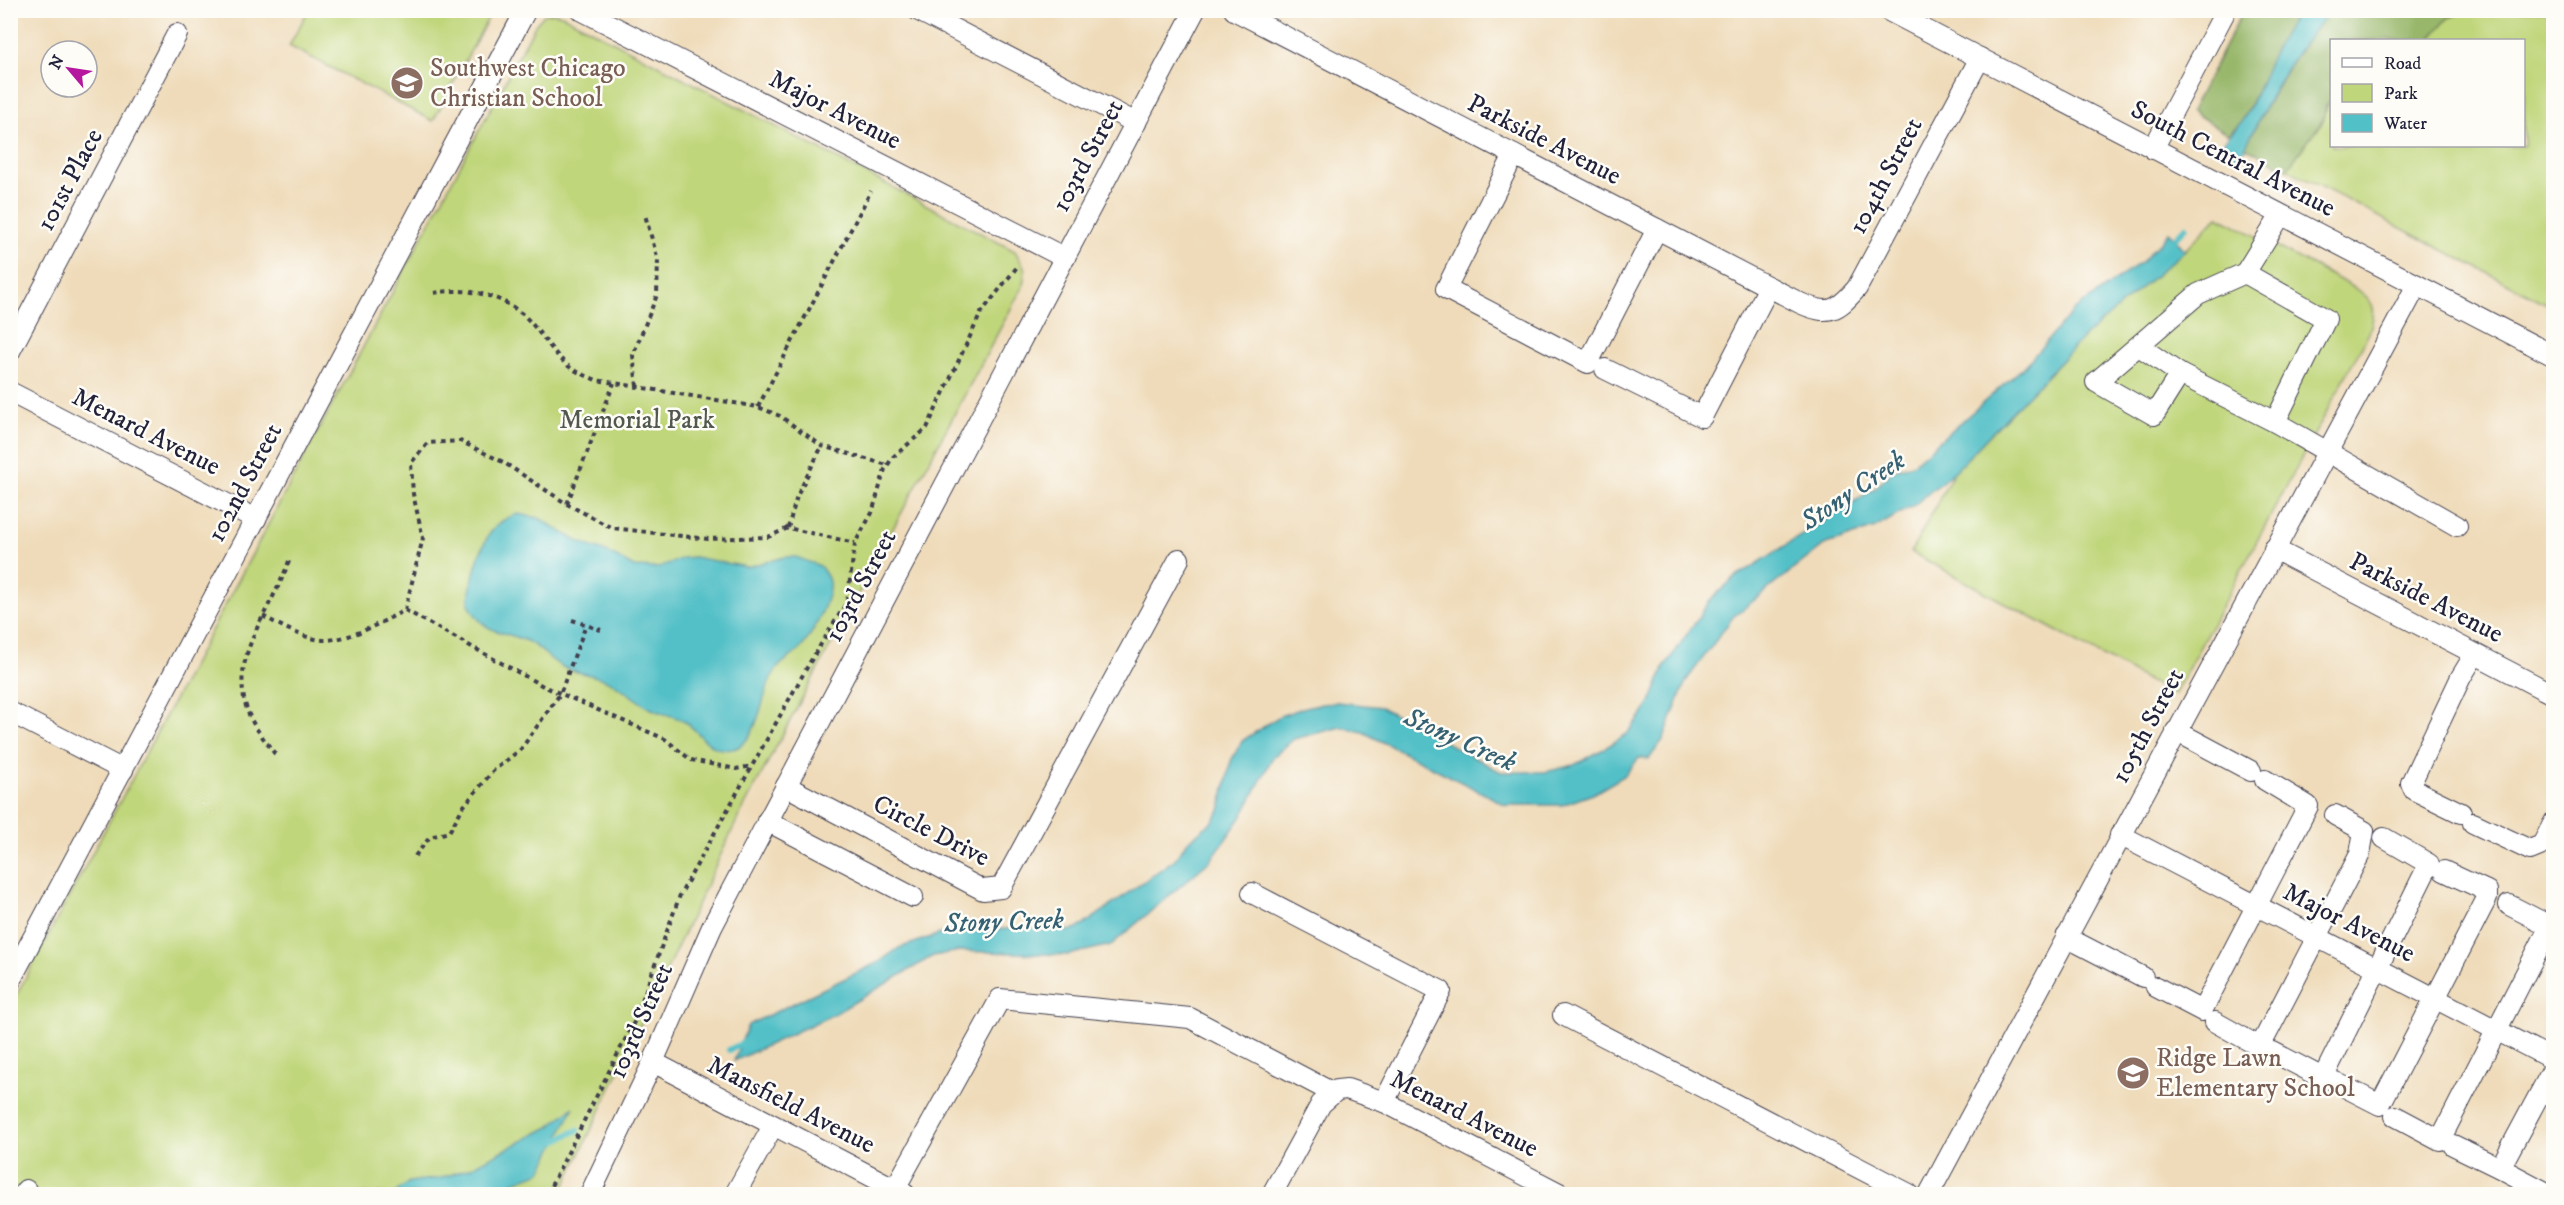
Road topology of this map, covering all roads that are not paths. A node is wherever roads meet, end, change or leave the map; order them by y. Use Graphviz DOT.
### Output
graph roads {
  1 [pos="526,10"];
  2 [pos="581,10"];
  3 [pos="917,10"];
  4 [pos="1195,10"];
  5 [pos="1234,10"];
  6 [pos="1887,10"];
  7 [pos="2226,10"];
  8 [pos="177,34"];
  9 [pos="1980,58"];
  10 [pos="1136,123"];
  11 [pos="2153,149"];
  12 [pos="1514,155"];
  13 [pos="2282,215"];
  14 [pos="1657,229"];
  15 [pos="1065,258"];
  16 [pos="2245,273"];
  17 [pos="2417,285"];
  18 [pos="1769,287"];
  19 [pos="1831,311"];
  20 [pos="2139,346"];
  21 [pos="10,351"];
  22 [pos="2553,356"];
  23 [pos="1605,369"];
  24 [pos="2180,374"];
  25 [pos="10,392"];
  26 [pos="2275,422"];
  27 [pos="2327,451"];
  28 [pos="256,519"];
  29 [pos="2457,526"];
  30 [pos="2274,549"];
  31 [pos="1179,559"];
  32 [pos="2475,654"];
  33 [pos="2553,694"];
  34 [pos="10,712"];
  35 [pos="2176,731"];
  36 [pos="123,770"];
  37 [pos="786,786"];
  38 [pos="2335,815"];
  39 [pos="767,820"];
  40 [pos="2553,822"];
  41 [pos="2120,835"];
  42 [pos="2384,838"];
  43 [pos="2444,871"];
  44 [pos="1252,893"];
  45 [pos="913,897"];
  46 [pos="2510,905"];
  47 [pos="2257,906"];
  48 [pos="2317,937"];
  49 [pos="2066,938"];
  50 [pos="2378,969"];
  51 [pos="10,981"];
  52 [pos="2436,999"];
  53 [pos="1563,1016"];
  54 [pos="2216,1022"];
  55 [pos="2497,1030"];
  56 [pos="2273,1052"];
  57 [pos="2553,1060"];
  58 [pos="652,1062"];
  59 [pos="2553,1067"];
  60 [pos="2335,1082"];
  61 [pos="1337,1091"];
  62 [pos="1384,1102"];
  63 [pos="2395,1116"];
  64 [pos="773,1126"];
  65 [pos="2453,1145"];
  66 [pos="2500,1168"];
  67 [pos="897,1193"];
  68 [pos="590,1194"];
  69 [pos="735,1194"];
  70 [pos="1272,1194"];
  71 [pos="1561,1194"];
  72 [pos="1909,1194"];
  73 [pos="1929,1194"];
  74 [pos="2549,1194"];
  1 -- 28 [label="street, 102nd Street"];
  2 -- 15 [label="street, Major Avenue"];
  3 -- 10 [label="street"];
  4 -- 10 [label="street, 103rd Street"];
  5 -- 12 [label="street, Parkside Avenue"];
  6 -- 9 [label="street, South Central Avenue"];
  7 -- 11 [label="street"];
  8 -- 21 [label="street, 101st Place"];
  9 -- 11 [label="street, South Central Avenue"];
  9 -- 19 [label="street, 104th Street"];
  10 -- 15 [label="street, 103rd Street"];
  11 -- 13 [label="street, South Central Avenue"];
  12 -- 14 [label="street, Parkside Avenue"];
  12 -- 14 [label="street"];
  13 -- 16 [label="street"];
  13 -- 17 [label="street, South Central Avenue"];
  14 -- 18 [label="street, Parkside Avenue"];
  15 -- 37 [label="street, 103rd Street"];
  16 -- 20 [label="street"];
  16 -- 26 [label="street"];
  17 -- 22 [label="street, South Central Avenue"];
  17 -- 27 [label="street, 105th Street"];
  18 -- 19 [label="street, Parkside Avenue"];
  18 -- 23 [label="street"];
  20 -- 24 [label="street"];
  20 -- 24 [label="street"];
  24 -- 26 [label="street"];
  25 -- 28 [label="street, Menard Avenue"];
  26 -- 27 [label="street"];
  27 -- 29 [label="street"];
  27 -- 30 [label="street, 105th Street"];
  28 -- 36 [label="street, 102nd Street"];
  30 -- 32 [label="street, Parkside Avenue"];
  30 -- 35 [label="street, 105th Street"];
  31 -- 37 [label="street, Circle Drive"];
  32 -- 33 [label="street, Parkside Avenue"];
  32 -- 40 [label="street"];
  34 -- 36 [label="street"];
  35 -- 41 [label="street, 105th Street"];
  35 -- 47 [label="street"];
  36 -- 51 [label="street, 102nd Street"];
  37 -- 39 [label="street, 103rd Street"];
  38 -- 48 [label="street"];
  39 -- 45 [label="street"];
  39 -- 58 [label="street, 103rd Street"];
  41 -- 47 [label="street, Major Avenue"];
  41 -- 49 [label="street, 105th Street"];
  42 -- 50 [label="street"];
  43 -- 52 [label="street"];
  44 -- 62 [label="street"];
  46 -- 55 [label="street"];
  47 -- 48 [label="street, Major Avenue"];
  47 -- 49 [label="street"];
  48 -- 50 [label="street, Major Avenue"];
  48 -- 54 [label="street"];
  49 -- 73 [label="street, 105th Street"];
  50 -- 52 [label="street, Major Avenue"];
  50 -- 56 [label="street"];
  52 -- 55 [label="street, Major Avenue"];
  52 -- 60 [label="street"];
  53 -- 72 [label="street"];
  55 -- 57 [label="street, Major Avenue"];
  55 -- 63 [label="street"];
  58 -- 64 [label="street, Mansfield Avenue"];
  58 -- 68 [label="street, 103rd Street"];
  59 -- 66 [label="street"];
  61 -- 62 [label="street, Menard Avenue"];
  61 -- 67 [label="street, Menard Avenue"];
  61 -- 70 [label="street"];
  62 -- 71 [label="street, Menard Avenue"];
  64 -- 67 [label="street, Mansfield Avenue"];
  64 -- 69 [label="street"];
  65 -- 66 [label="street"];
  66 -- 74 [label="street"];
}
